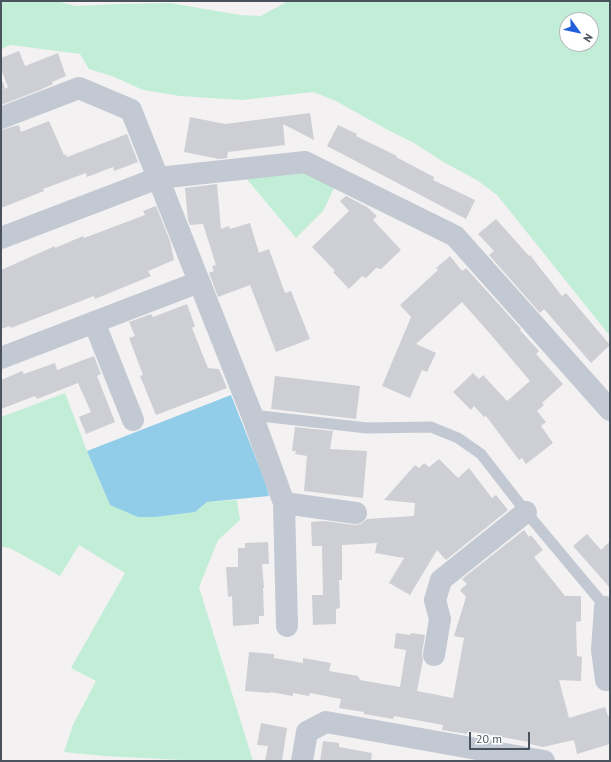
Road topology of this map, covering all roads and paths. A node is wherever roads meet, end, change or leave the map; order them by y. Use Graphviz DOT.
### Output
graph roads {
  1 [pos="1,118"];
  2 [pos="158,178"];
  3 [pos="1,238"];
  4 [pos="199,282"];
  5 [pos="94,322"];
  6 [pos="1,358"];
  7 [pos="610,410"];
  8 [pos="252,415"];
  9 [pos="133,420"];
  10 [pos="284,503"];
  11 [pos="526,512"];
  12 [pos="356,513"];
  13 [pos="608,610"];
  14 [pos="287,626"];
  15 [pos="434,655"];
  16 [pos="606,680"];
  17 [pos="302,761"];
  18 [pos="544,761"];
  1 -- 2 [label="street"];
  2 -- 3 [label="street"];
  2 -- 4 [label="street"];
  2 -- 7 [label="street"];
  4 -- 5 [label="street"];
  4 -- 8 [label="street"];
  5 -- 6 [label="street"];
  5 -- 9 [label="street"];
  8 -- 10 [label="street"];
  8 -- 11 [label="lane"];
  10 -- 12 [label="street"];
  10 -- 14 [label="street"];
  11 -- 13 [label="lane"];
  11 -- 15 [label="street"];
  13 -- 16 [label="street"];
  17 -- 18 [label="street"];
}
